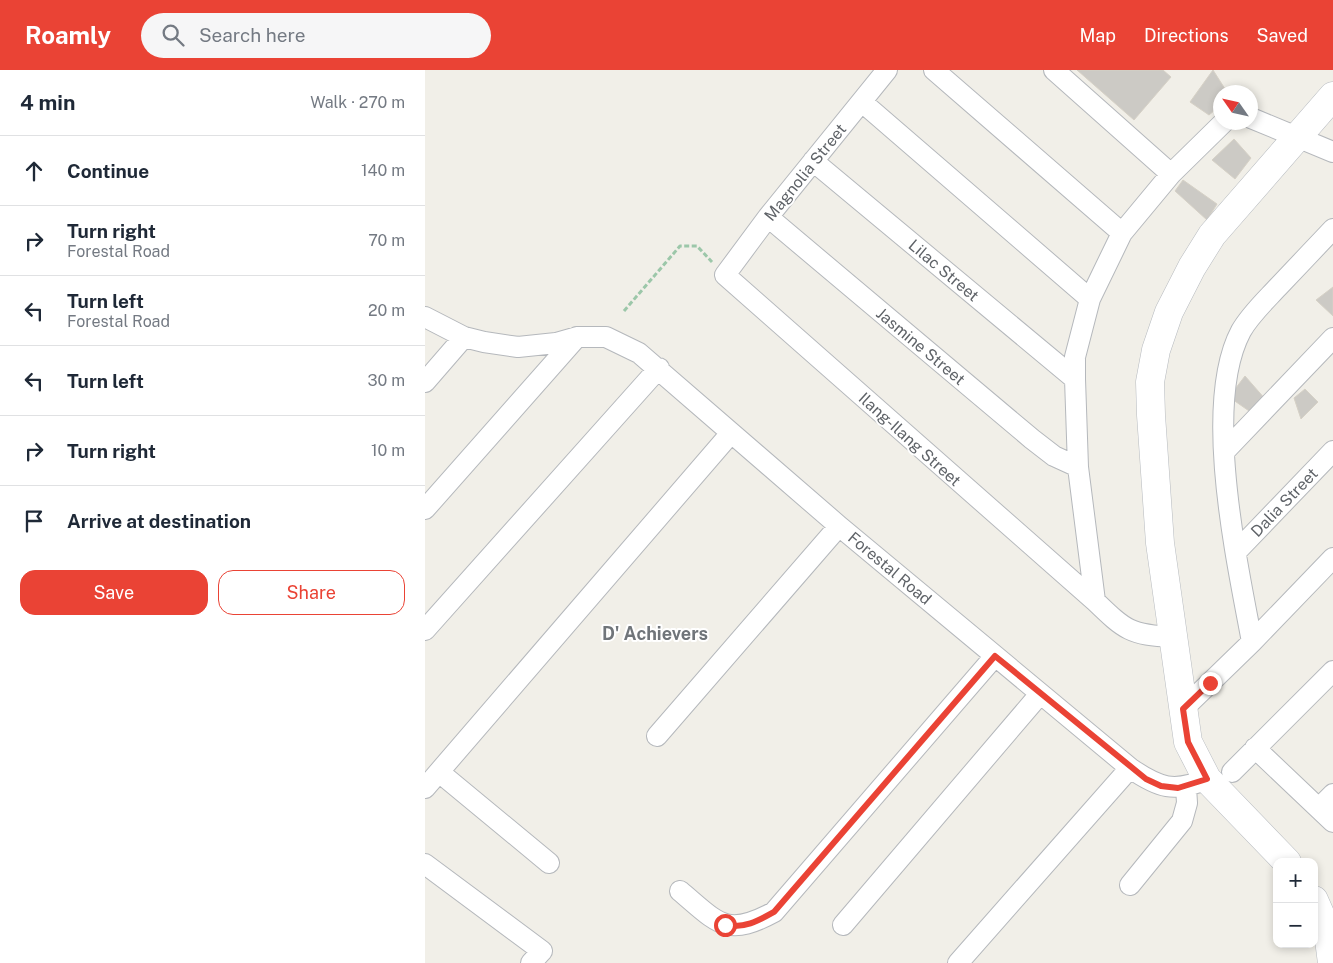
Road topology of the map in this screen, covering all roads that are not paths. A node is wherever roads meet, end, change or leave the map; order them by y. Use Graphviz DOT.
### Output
graph roads {
  1 [pos="887,70"];
  2 [pos="934,70"];
  3 [pos="1054,70"];
  4 [pos="1333,96"];
  5 [pos="862,102"];
  6 [pos="1258,121"];
  7 [pos="1216,130"];
  8 [pos="1297,138"];
  9 [pos="1333,152"];
  10 [pos="813,161"];
  11 [pos="1171,174"];
  12 [pos="768,217"];
  13 [pos="1333,229"];
  14 [pos="1122,233"];
  15 [pos="725,276"];
  16 [pos="1090,299"];
  17 [pos="425,317"];
  18 [pos="464,337"];
  19 [pos="577,337"];
  20 [pos="1333,338"];
  21 [pos="659,368"];
  22 [pos="1075,379"];
  23 [pos="425,382"];
  24 [pos="731,433"];
  25 [pos="1333,451"];
  26 [pos="1224,452"];
  27 [pos="1078,467"];
  28 [pos="425,509"];
  29 [pos="839,526"];
  30 [pos="1236,552"];
  31 [pos="1333,558"];
  32 [pos="1095,601"];
  33 [pos="425,630"];
  34 [pos="1173,638"];
  35 [pos="1252,642"];
  36 [pos="995,656"];
  37 [pos="1333,671"];
  38 [pos="1040,694"];
  39 [pos="1183,709"];
  40 [pos="657,736"];
  41 [pos="1255,748"];
  42 [pos="1130,768"];
  43 [pos="439,772"];
  44 [pos="1208,779"];
  45 [pos="425,788"];
  46 [pos="1333,794"];
  47 [pos="1326,815"];
  48 [pos="1283,858"];
  49 [pos="549,863"];
  50 [pos="425,864"];
  51 [pos="1130,886"];
  52 [pos="680,892"];
  53 [pos="1323,905"];
  54 [pos="843,925"];
  55 [pos="531,963"];
  56 [pos="958,963"];
  57 [pos="1332,963"];
  1 -- 5 [label="street, Magnolia Street"];
  2 -- 14 [label="street"];
  3 -- 11 [label="street"];
  4 -- 8 [label="street"];
  5 -- 10 [label="street, Magnolia Street"];
  5 -- 16 [label="street"];
  6 -- 8 [label="street"];
  7 -- 11 [label="street"];
  8 -- 9 [label="street"];
  8 -- 34 [label="street"];
  10 -- 12 [label="street, Magnolia Street"];
  10 -- 22 [label="street, Lilac Street"];
  11 -- 14 [label="street"];
  12 -- 15 [label="street, Magnolia Street"];
  12 -- 27 [label="street, Jasmine Street"];
  13 -- 26 [label="street"];
  14 -- 16 [label="street"];
  15 -- 32 [label="street, Ilang-Ilang Street"];
  16 -- 22 [label="street"];
  17 -- 18 [label="street, Forestal Road"];
  18 -- 19 [label="street, Forestal Road"];
  18 -- 23 [label="street"];
  19 -- 21 [label="street, Forestal Road"];
  19 -- 28 [label="street"];
  20 -- 26 [label="street"];
  21 -- 24 [label="street, Forestal Road"];
  21 -- 33 [label="street"];
  22 -- 27 [label="street"];
  24 -- 29 [label="street, Forestal Road"];
  24 -- 43 [label="street"];
  25 -- 30 [label="street, Dalia Street"];
  26 -- 30 [label="street"];
  27 -- 32 [label="street"];
  29 -- 36 [label="street, Forestal Road"];
  29 -- 40 [label="street"];
  30 -- 35 [label="street"];
  31 -- 35 [label="street"];
  32 -- 34 [label="street, Ilang-Ilang Street"];
  34 -- 39 [label="street"];
  35 -- 39 [label="street"];
  36 -- 38 [label="street, Forestal Road"];
  36 -- 52 [label="street"];
  37 -- 41 [label="street"];
  38 -- 42 [label="street, Forestal Road"];
  38 -- 54 [label="street"];
  39 -- 44 [label="street"];
  41 -- 44 [label="street"];
  41 -- 47 [label="street"];
  42 -- 44 [label="street, Forestal Road"];
  42 -- 56 [label="street"];
  43 -- 45 [label="street"];
  43 -- 49 [label="street"];
  44 -- 48 [label="street"];
  44 -- 51 [label="street"];
  46 -- 47 [label="street"];
  50 -- 55 [label="street"];
  53 -- 57 [label="street"];
}
